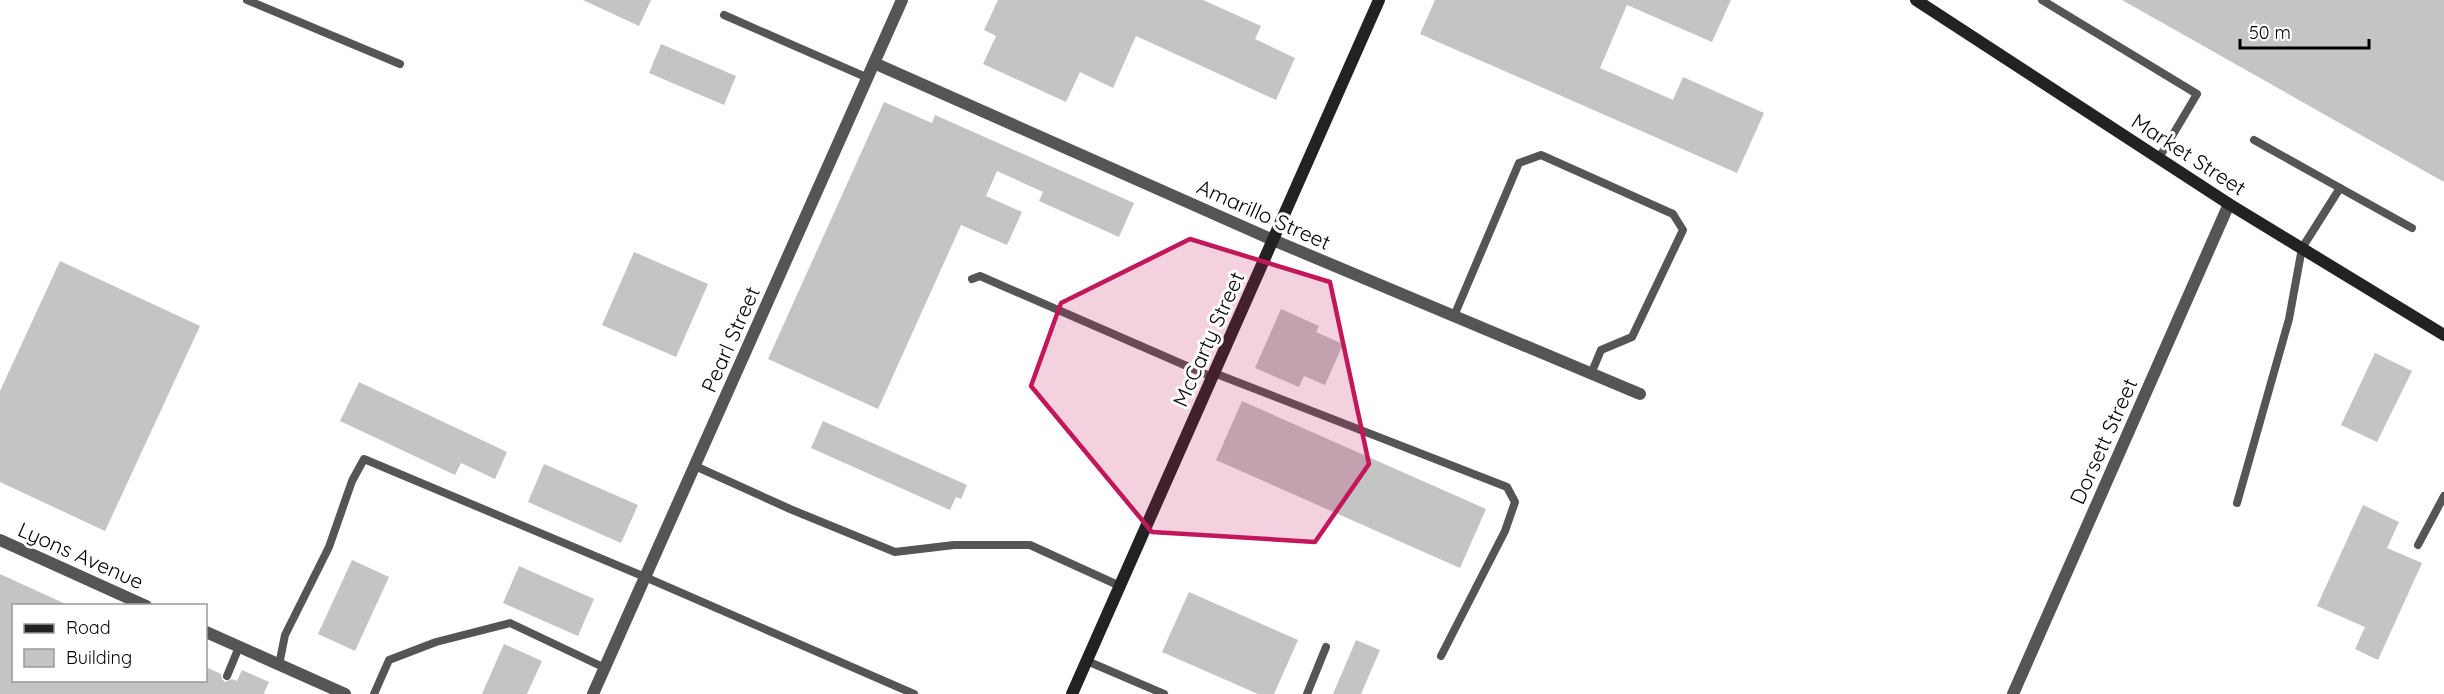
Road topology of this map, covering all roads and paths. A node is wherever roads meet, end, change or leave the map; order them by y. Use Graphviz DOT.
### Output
graph roads {
  1 [pos="248,0"];
  2 [pos="902,0"];
  3 [pos="1379,0"];
  4 [pos="1916,0"];
  5 [pos="2042,0"];
  6 [pos="724,15"];
  7 [pos="874,63"];
  8 [pos="400,64"];
  9 [pos="868,78"];
  10 [pos="2254,140"];
  11 [pos="2159,158"];
  12 [pos="2340,188"];
  13 [pos="2229,204"];
  14 [pos="2412,228"];
  15 [pos="1273,240"];
  16 [pos="2302,248"];
  17 [pos="972,279"];
  18 [pos="1454,316"];
  19 [pos="2444,335"];
  20 [pos="1591,374"];
  21 [pos="1213,375"];
  22 [pos="1641,394"];
  23 [pos="694,466"];
  24 [pos="2444,496"];
  25 [pos="2237,503"];
  26 [pos="0,540"];
  27 [pos="2418,545"];
  28 [pos="645,577"];
  29 [pos="1120,586"];
  30 [pos="142,604"];
  31 [pos="207,632"];
  32 [pos="239,647"];
  33 [pos="1326,647"];
  34 [pos="1441,656"];
  35 [pos="1087,661"];
  36 [pos="279,665"];
  37 [pos="605,668"];
  38 [pos="226,676"];
  39 [pos="345,694"];
  40 [pos="374,694"];
  41 [pos="593,694"];
  42 [pos="914,694"];
  43 [pos="1072,694"];
  44 [pos="1164,694"];
  45 [pos="1307,694"];
  46 [pos="2013,694"];
  1 -- 8 [label="lane"];
  2 -- 7 [label="street, Pearl Street"];
  3 -- 15 [label="main road, McCarty Street"];
  4 -- 11 [label="main road, Market Street"];
  5 -- 11 [label="lane"];
  6 -- 9 [label="lane"];
  7 -- 9 [label="street, Pearl Street"];
  7 -- 15 [label="street, Amarillo Street"];
  9 -- 23 [label="street, Pearl Street"];
  10 -- 12 [label="lane"];
  11 -- 13 [label="main road, Market Street"];
  12 -- 14 [label="lane"];
  12 -- 16 [label="lane"];
  13 -- 16 [label="main road, Market Street"];
  13 -- 46 [label="street, Dorsett Street"];
  15 -- 18 [label="street, Amarillo Street"];
  15 -- 21 [label="main road, McCarty Street"];
  16 -- 19 [label="main road, Market Street"];
  16 -- 25 [label="lane"];
  17 -- 21 [label="lane"];
  18 -- 20 [label="street, Amarillo Street"];
  18 -- 20 [label="lane"];
  20 -- 22 [label="street, Amarillo Street"];
  21 -- 29 [label="main road, McCarty Street"];
  21 -- 34 [label="lane"];
  23 -- 28 [label="street, Pearl Street"];
  23 -- 29 [label="lane"];
  24 -- 27 [label="lane"];
  26 -- 30 [label="street, Lyons Avenue"];
  28 -- 36 [label="lane"];
  28 -- 37 [label="street, Pearl Street"];
  28 -- 42 [label="lane"];
  29 -- 35 [label="main road, McCarty Street"];
  31 -- 32 [label="street"];
  32 -- 36 [label="street"];
  32 -- 38 [label="lane"];
  33 -- 45 [label="lane"];
  35 -- 43 [label="main road, McCarty Street"];
  35 -- 44 [label="lane"];
  36 -- 39 [label="street"];
  37 -- 40 [label="lane"];
  37 -- 41 [label="street, Pearl Street"];
}
